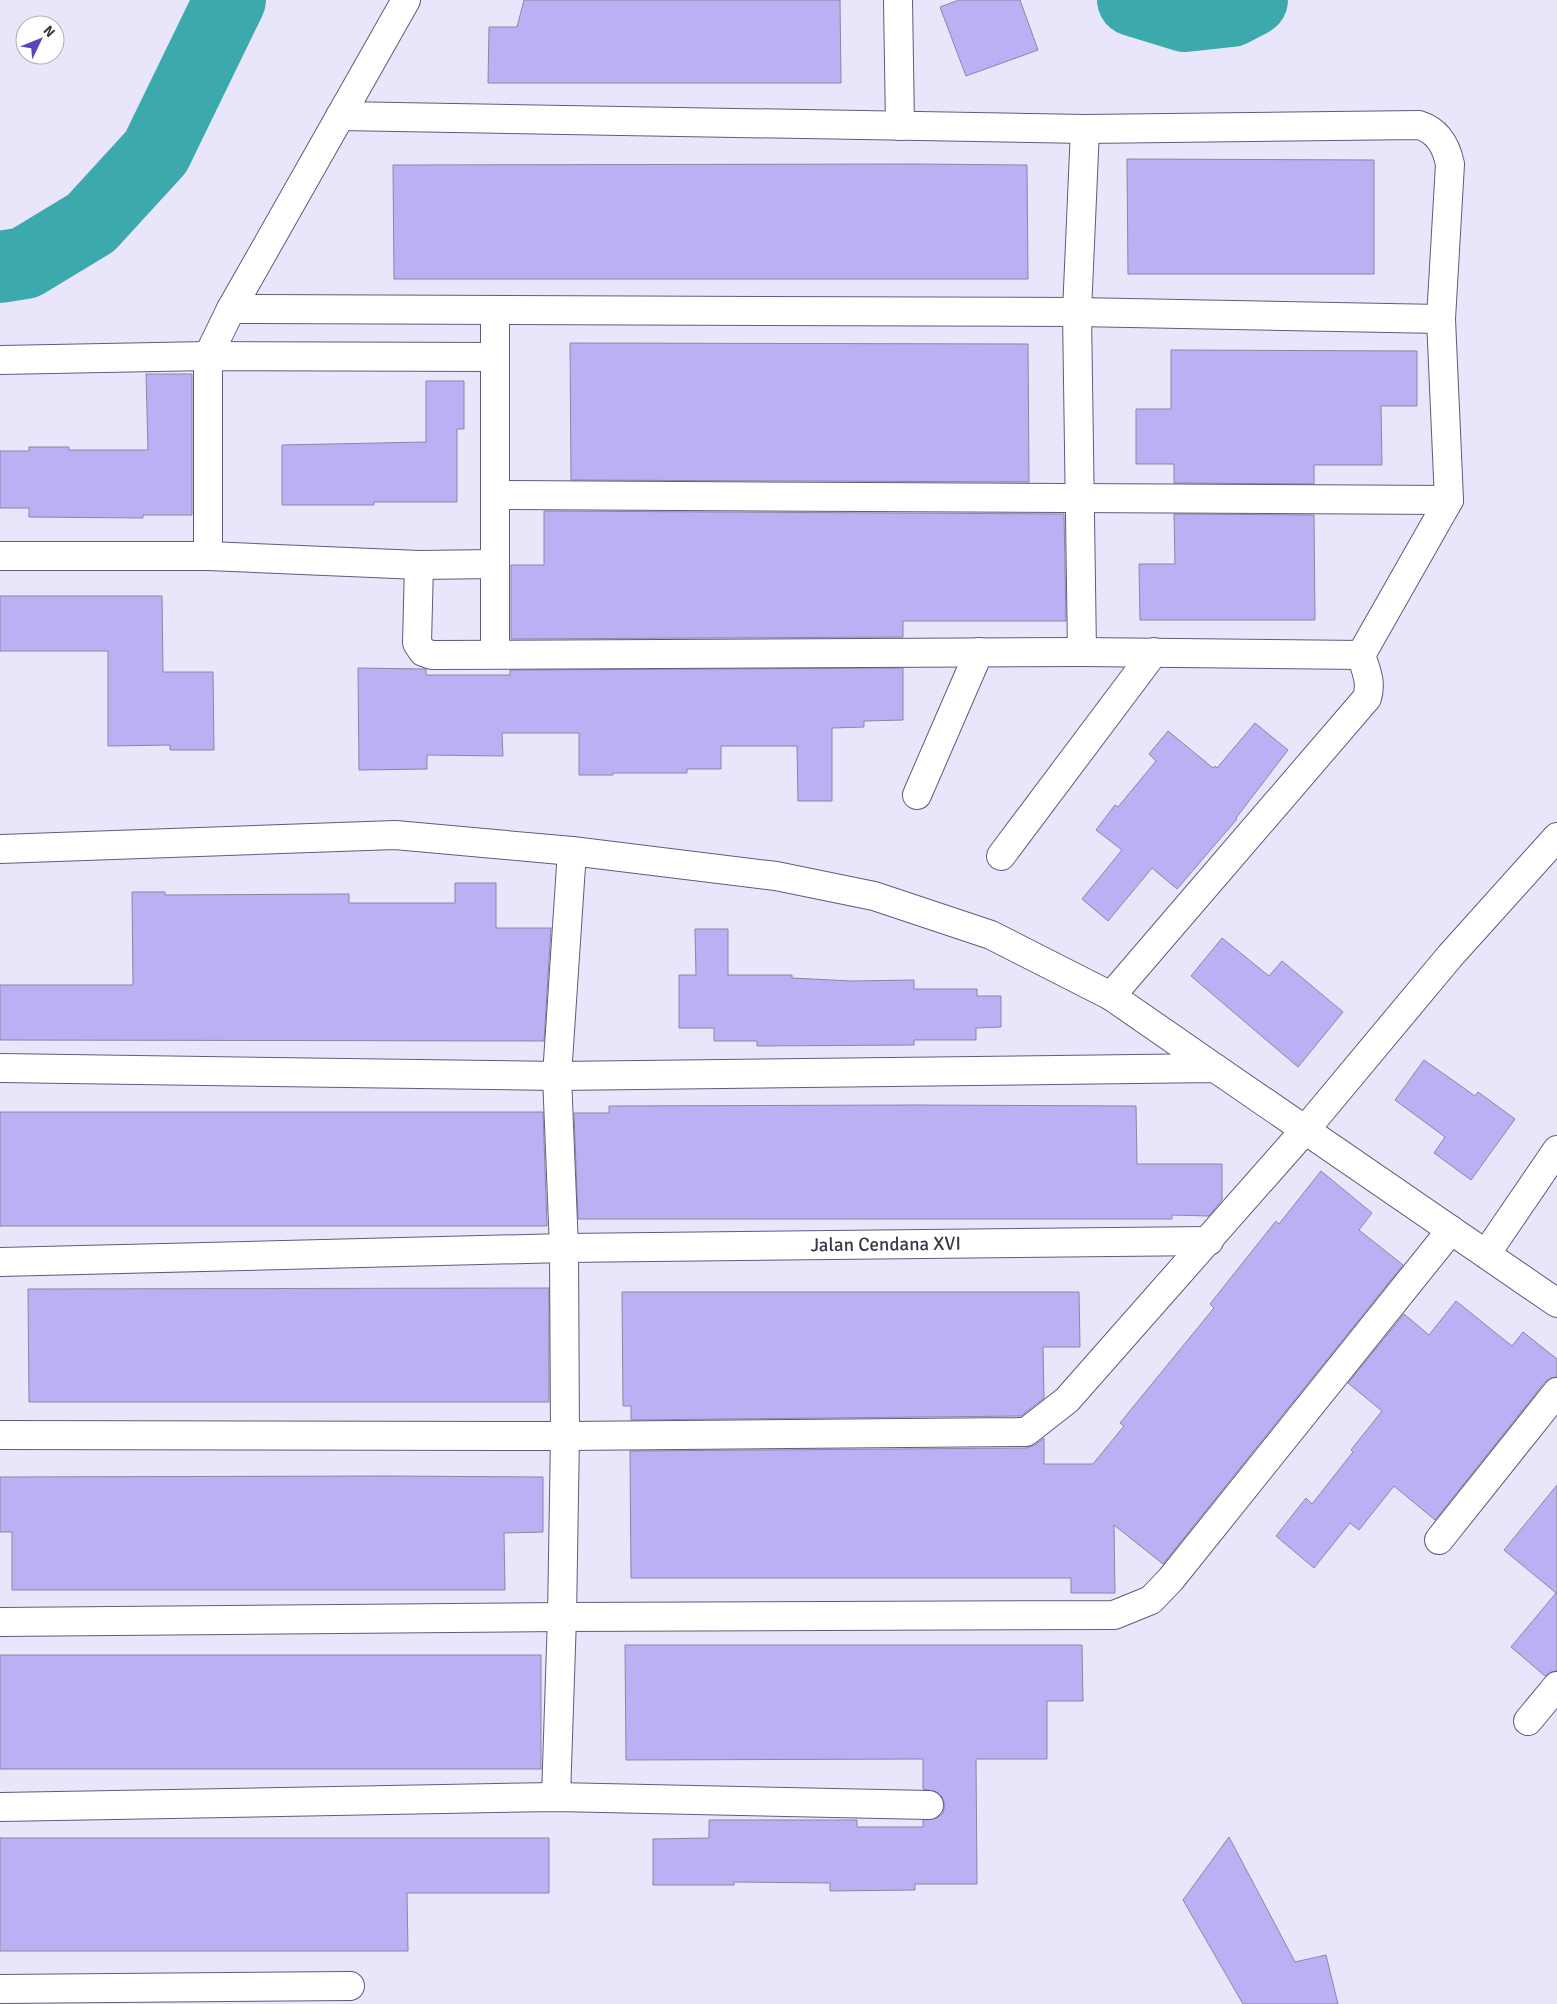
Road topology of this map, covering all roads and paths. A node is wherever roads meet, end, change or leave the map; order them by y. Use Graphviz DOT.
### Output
graph roads {
  1 [pos="406,0"];
  2 [pos="898,0"];
  3 [pos="340,116"];
  4 [pos="900,126"];
  5 [pos="1085,129"];
  6 [pos="231,309"];
  7 [pos="495,310"];
  8 [pos="1077,312"];
  9 [pos="1441,319"];
  10 [pos="208,356"];
  11 [pos="495,357"];
  12 [pos="0,360"];
  13 [pos="495,495"];
  14 [pos="1080,498"];
  15 [pos="1449,500"];
  16 [pos="0,556"];
  17 [pos="208,556"];
  18 [pos="495,564"];
  19 [pos="419,565"];
  20 [pos="979,652"];
  21 [pos="1082,652"];
  22 [pos="1154,652"];
  23 [pos="495,654"];
  24 [pos="1361,655"];
  25 [pos="917,795"];
  26 [pos="1557,837"];
  27 [pos="0,849"];
  28 [pos="572,851"];
  29 [pos="1001,856"];
  30 [pos="1111,996"];
  31 [pos="0,1068"];
  32 [pos="1215,1068"];
  33 [pos="557,1076"];
  34 [pos="1305,1130"];
  35 [pos="1557,1150"];
  36 [pos="1450,1230"];
  37 [pos="1209,1241"];
  38 [pos="564,1248"];
  39 [pos="1486,1254"];
  40 [pos="0,1262"];
  41 [pos="1557,1303"];
  42 [pos="1557,1392"];
  43 [pos="0,1435"];
  44 [pos="565,1436"];
  45 [pos="1439,1540"];
  46 [pos="562,1617"];
  47 [pos="0,1622"];
  48 [pos="1557,1686"];
  49 [pos="1528,1721"];
  50 [pos="556,1797"];
  51 [pos="929,1805"];
  52 [pos="0,1807"];
  53 [pos="350,1986"];
  54 [pos="0,1989"];
  1 -- 3 [label="street"];
  2 -- 4 [label="street"];
  3 -- 4 [label="street"];
  3 -- 6 [label="street"];
  4 -- 5 [label="street"];
  5 -- 8 [label="street"];
  5 -- 9 [label="street"];
  6 -- 7 [label="street"];
  6 -- 10 [label="street"];
  7 -- 8 [label="street"];
  7 -- 11 [label="street"];
  8 -- 9 [label="street"];
  8 -- 14 [label="street"];
  9 -- 15 [label="street"];
  10 -- 11 [label="street"];
  10 -- 12 [label="street"];
  10 -- 17 [label="street"];
  11 -- 13 [label="street"];
  13 -- 14 [label="street"];
  13 -- 18 [label="street"];
  14 -- 15 [label="street"];
  14 -- 21 [label="street"];
  15 -- 24 [label="street"];
  16 -- 17 [label="street"];
  17 -- 19 [label="street"];
  18 -- 19 [label="street"];
  18 -- 23 [label="street"];
  19 -- 23 [label="street"];
  20 -- 21 [label="street"];
  20 -- 23 [label="street"];
  20 -- 25 [label="street"];
  21 -- 22 [label="street"];
  22 -- 24 [label="street"];
  22 -- 29 [label="street"];
  24 -- 30 [label="street"];
  26 -- 34 [label="street"];
  27 -- 28 [label="street"];
  28 -- 30 [label="street"];
  28 -- 33 [label="street"];
  30 -- 32 [label="street"];
  31 -- 33 [label="street"];
  32 -- 33 [label="street"];
  32 -- 34 [label="street"];
  33 -- 38 [label="street"];
  34 -- 36 [label="street"];
  34 -- 37 [label="street"];
  35 -- 39 [label="street"];
  36 -- 39 [label="street"];
  36 -- 46 [label="street"];
  37 -- 38 [label="street, Jalan Cendana XVI"];
  37 -- 44 [label="street"];
  38 -- 40 [label="street, Jalan Cendana XVI"];
  38 -- 44 [label="street"];
  39 -- 41 [label="street"];
  42 -- 45 [label="street"];
  43 -- 44 [label="street"];
  44 -- 46 [label="street"];
  46 -- 47 [label="street"];
  46 -- 50 [label="street"];
  48 -- 49 [label="street"];
  50 -- 51 [label="street"];
  50 -- 52 [label="street"];
  53 -- 54 [label="street"];
}
